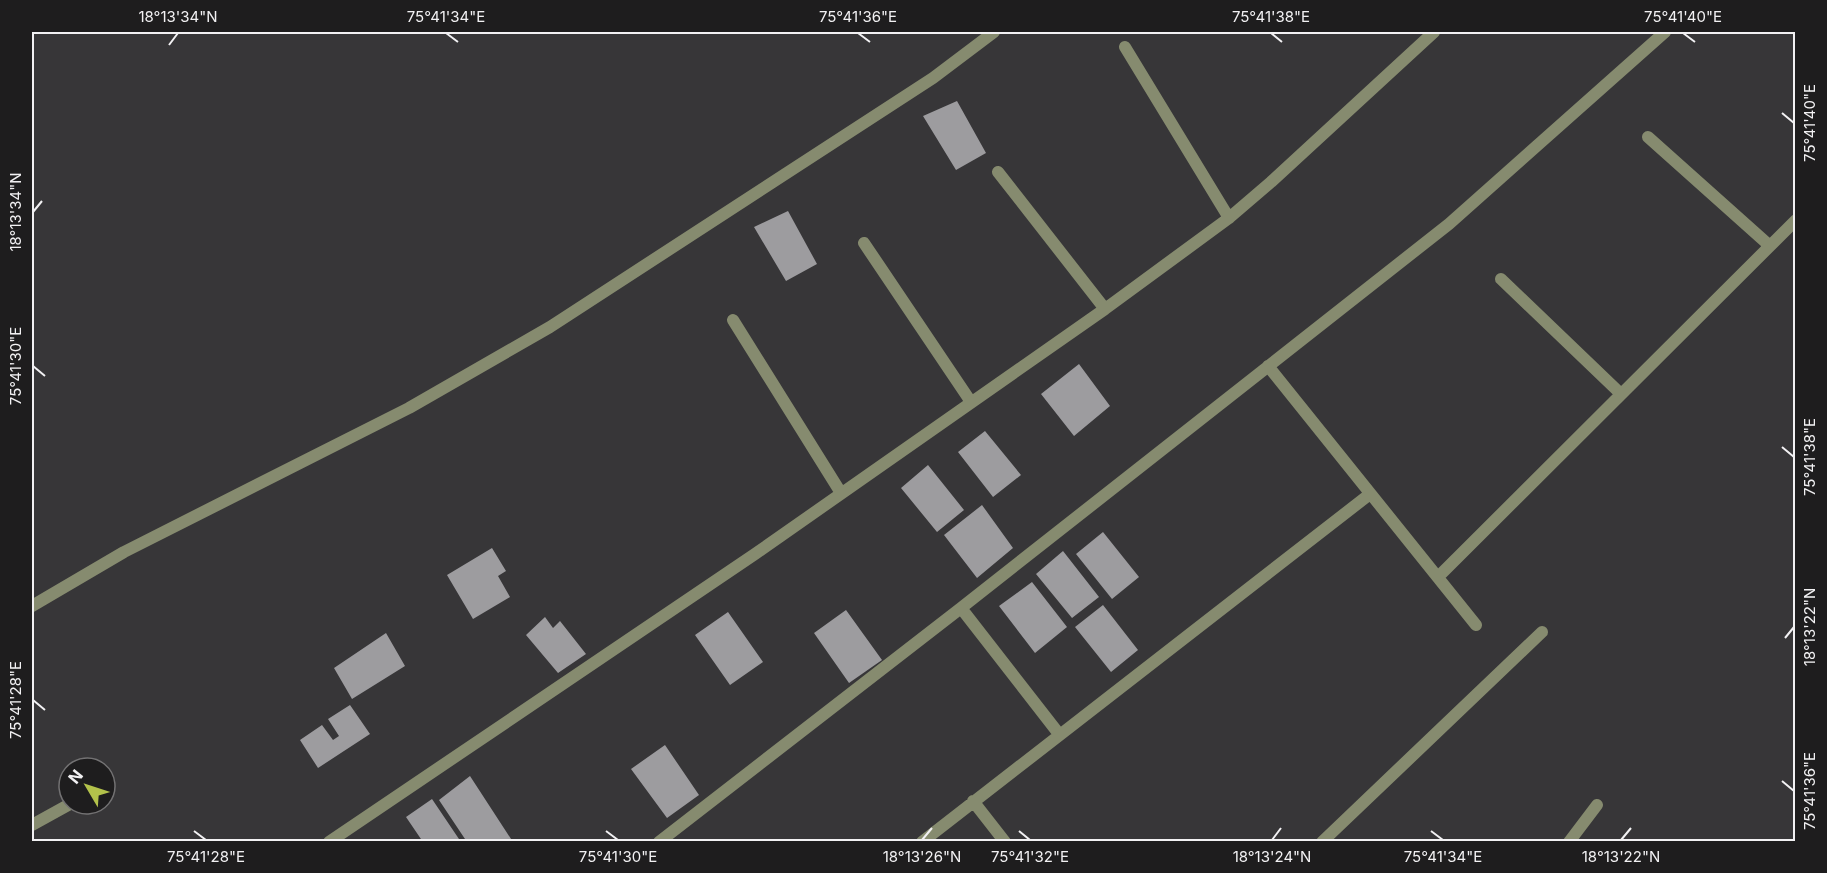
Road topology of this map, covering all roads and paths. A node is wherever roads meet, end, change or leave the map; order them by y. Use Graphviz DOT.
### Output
graph roads {
  1 [pos="994,32"];
  2 [pos="1434,32"];
  3 [pos="1665,32"];
  4 [pos="1125,47"];
  5 [pos="1648,137"];
  6 [pos="998,172"];
  7 [pos="1229,218"];
  8 [pos="1796,220"];
  9 [pos="864,243"];
  10 [pos="1770,246"];
  11 [pos="1502,279"];
  12 [pos="1105,309"];
  13 [pos="733,320"];
  14 [pos="1268,366"];
  15 [pos="1621,394"];
  16 [pos="971,402"];
  17 [pos="841,494"];
  18 [pos="1370,494"];
  19 [pos="1437,577"];
  20 [pos="32,606"];
  21 [pos="961,608"];
  22 [pos="1476,625"];
  23 [pos="1542,632"];
  24 [pos="1059,734"];
  25 [pos="973,801"];
  26 [pos="1597,805"];
  27 [pos="57,811"];
  28 [pos="32,825"];
  29 [pos="329,842"];
  30 [pos="659,842"];
  31 [pos="922,842"];
  32 [pos="1005,842"];
  33 [pos="1322,842"];
  34 [pos="1569,842"];
  1 -- 20 [label="street"];
  2 -- 7 [label="street"];
  3 -- 14 [label="street"];
  4 -- 7 [label="street"];
  5 -- 10 [label="street"];
  6 -- 12 [label="street"];
  7 -- 12 [label="street"];
  8 -- 10 [label="street"];
  9 -- 16 [label="street"];
  10 -- 15 [label="street"];
  11 -- 15 [label="street"];
  12 -- 16 [label="street"];
  13 -- 17 [label="street"];
  14 -- 18 [label="street"];
  14 -- 21 [label="street"];
  15 -- 19 [label="street"];
  16 -- 17 [label="street"];
  17 -- 29 [label="street"];
  18 -- 19 [label="street"];
  18 -- 24 [label="street"];
  19 -- 22 [label="street"];
  21 -- 24 [label="street"];
  21 -- 30 [label="street"];
  23 -- 33 [label="street"];
  24 -- 25 [label="street"];
  25 -- 31 [label="street"];
  25 -- 32 [label="street"];
  26 -- 34 [label="street"];
  27 -- 28 [label="street"];
}
